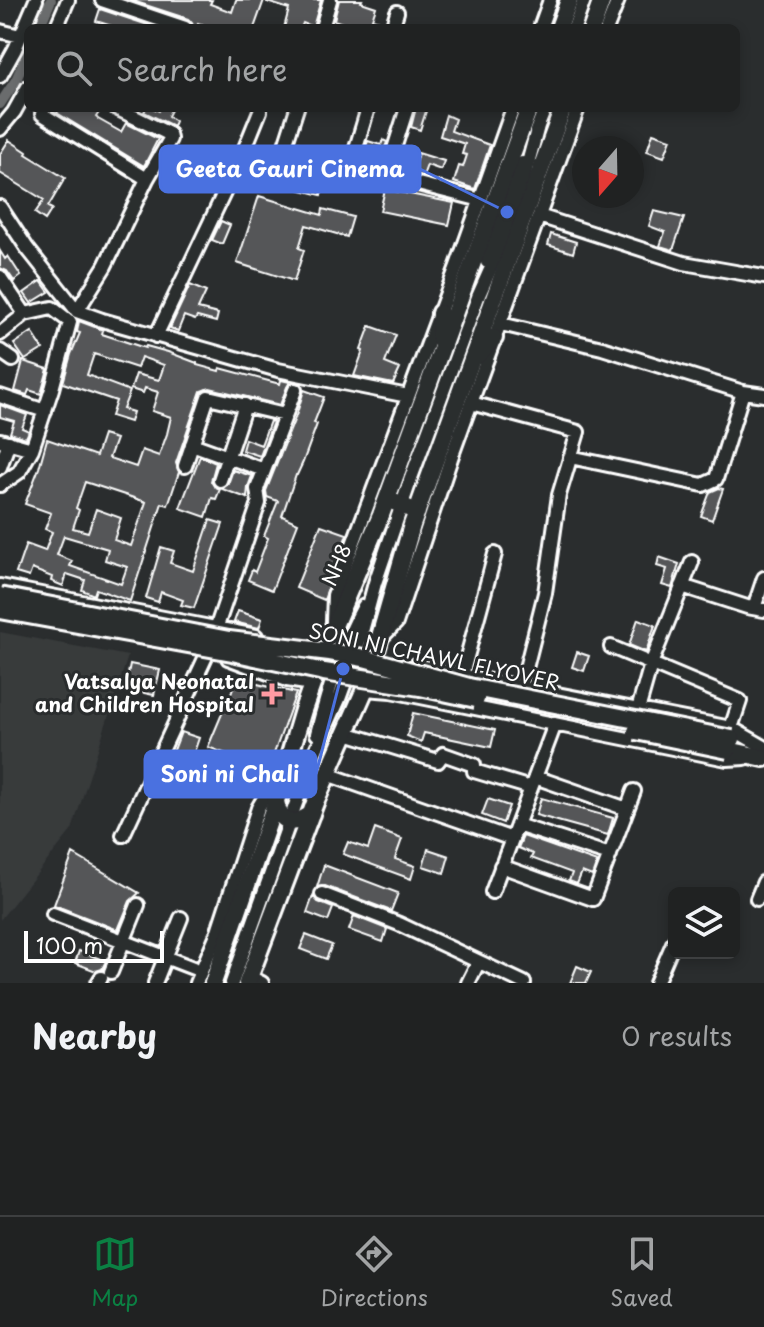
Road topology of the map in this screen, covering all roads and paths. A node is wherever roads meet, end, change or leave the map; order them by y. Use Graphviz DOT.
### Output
graph roads {
  1 [pos="36,0"];
  2 [pos="68,0"];
  3 [pos="102,0"];
  4 [pos="330,0"];
  5 [pos="550,0"];
  6 [pos="569,0"];
  7 [pos="584,0"];
  8 [pos="602,0"];
  9 [pos="618,0"];
  10 [pos="397,12"];
  11 [pos="25,24"];
  12 [pos="58,24"];
  13 [pos="173,24"];
  14 [pos="323,24"];
  15 [pos="393,24"];
  16 [pos="541,24"];
  17 [pos="560,24"];
  18 [pos="575,24"];
  19 [pos="593,24"];
  20 [pos="609,24"];
  21 [pos="24,27"];
  22 [pos="0,31"];
  23 [pos="20,36"];
  24 [pos="0,76"];
  25 [pos="24,94"];
  26 [pos="124,112"];
  27 [pos="260,112"];
  28 [pos="296,112"];
  29 [pos="367,112"];
  30 [pos="406,112"];
  31 [pos="512,112"];
  32 [pos="528,112"];
  33 [pos="543,112"];
  34 [pos="561,112"];
  35 [pos="577,112"];
  36 [pos="42,114"];
  37 [pos="0,129"];
  38 [pos="285,147"];
  39 [pos="280,161"];
  40 [pos="351,165"];
  41 [pos="386,174"];
  42 [pos="147,179"];
  43 [pos="481,200"];
  44 [pos="0,207"];
  45 [pos="539,216"];
  46 [pos="0,277"];
  47 [pos="764,277"];
  48 [pos="485,302"];
  49 [pos="77,311"];
  50 [pos="440,313"];
  51 [pos="25,314"];
  52 [pos="498,331"];
  53 [pos="0,333"];
  54 [pos="156,336"];
  55 [pos="442,347"];
  56 [pos="0,351"];
  57 [pos="13,360"];
  58 [pos="471,361"];
  59 [pos="426,372"];
  60 [pos="295,390"];
  61 [pos="743,392"];
  62 [pos="764,395"];
  63 [pos="0,396"];
  64 [pos="408,396"];
  65 [pos="471,403"];
  66 [pos="245,405"];
  67 [pos="45,411"];
  68 [pos="285,415"];
  69 [pos="5,441"];
  70 [pos="192,444"];
  71 [pos="32,449"];
  72 [pos="228,457"];
  73 [pos="570,457"];
  74 [pos="185,466"];
  75 [pos="0,467"];
  76 [pos="264,470"];
  77 [pos="220,480"];
  78 [pos="0,485"];
  79 [pos="402,506"];
  80 [pos="495,554"];
  81 [pos="692,562"];
  82 [pos="764,578"];
  83 [pos="0,586"];
  84 [pos="682,586"];
  85 [pos="0,596"];
  86 [pos="759,609"];
  87 [pos="0,610"];
  88 [pos="0,617"];
  89 [pos="333,628"];
  90 [pos="216,629"];
  91 [pos="326,645"];
  92 [pos="377,647"];
  93 [pos="611,647"];
  94 [pos="207,654"];
  95 [pos="651,664"];
  96 [pos="462,675"];
  97 [pos="312,684"];
  98 [pos="521,688"];
  99 [pos="365,689"];
  100 [pos="638,710"];
  101 [pos="555,724"];
  102 [pos="348,728"];
  103 [pos="730,739"];
  104 [pos="764,748"];
  105 [pos="291,751"];
  106 [pos="764,758"];
  107 [pos="327,774"];
  108 [pos="533,782"];
  109 [pos="634,791"];
  110 [pos="276,801"];
  111 [pos="627,809"];
  112 [pos="311,814"];
  113 [pos="290,822"];
  114 [pos="517,825"];
  115 [pos="123,835"];
  116 [pos="512,839"];
  117 [pos="610,855"];
  118 [pos="501,866"];
  119 [pos="764,882"];
  120 [pos="492,892"];
  121 [pos="322,894"];
  122 [pos="757,899"];
  123 [pos="138,905"];
  124 [pos="53,914"];
  125 [pos="181,918"];
  126 [pos="123,940"];
  127 [pos="668,955"];
  128 [pos="166,958"];
  129 [pos="478,963"];
  130 [pos="103,978"];
  131 [pos="204,979"];
  132 [pos="253,981"];
  133 [pos="155,983"];
  134 [pos="232,983"];
  135 [pos="468,983"];
  136 [pos="524,983"];
  137 [pos="656,983"];
  1 -- 11 [label="street"];
  2 -- 12 [label="street"];
  3 -- 13 [label="street"];
  4 -- 14 [label="street"];
  5 -- 16 [label="street"];
  6 -- 17 [label="main road"];
  7 -- 18 [label="street"];
  8 -- 19 [label="main road"];
  9 -- 20 [label="street"];
  10 -- 15 [label="street"];
  21 -- 23 [label="street"];
  22 -- 23 [label="street"];
  23 -- 24 [label="street"];
  25 -- 37 [label="street"];
  26 -- 42 [label="street"];
  27 -- 54 [label="street"];
  28 -- 38 [label="street"];
  29 -- 40 [label="street"];
  30 -- 41 [label="street"];
  31 -- 43 [label="street"];
  32 -- 55 [label="main road, NH8"];
  33 -- 48 [label="street"];
  34 -- 48 [label="main road"];
  35 -- 45 [label="street"];
  36 -- 42 [label="street"];
  38 -- 39 [label="street"];
  38 -- 40 [label="street"];
  40 -- 41 [label="street"];
  41 -- 43 [label="street"];
  42 -- 49 [label="street"];
  43 -- 50 [label="street"];
  44 -- 49 [label="street"];
  45 -- 47 [label="street"];
  45 -- 52 [label="street"];
  46 -- 51 [label="street"];
  48 -- 58 [label="main road"];
  48 -- 79 [label="street"];
  49 -- 54 [label="street"];
  50 -- 55 [label="main road"];
  50 -- 59 [label="street"];
  51 -- 53 [label="street"];
  51 -- 67 [label="street"];
  52 -- 58 [label="main road"];
  52 -- 61 [label="street"];
  52 -- 65 [label="street"];
  54 -- 64 [label="street"];
  55 -- 59 [label="main road, NH8"];
  56 -- 57 [label="street"];
  58 -- 79 [label="main road"];
  59 -- 64 [label="street"];
  59 -- 79 [label="main road, NH8"];
  60 -- 68 [label="street"];
  61 -- 62 [label="street"];
  61 -- 73 [label="street"];
  63 -- 67 [label="street"];
  64 -- 89 [label="street"];
  65 -- 73 [label="street"];
  65 -- 92 [label="street"];
  66 -- 68 [label="street"];
  66 -- 70 [label="street"];
  66 -- 72 [label="street"];
  67 -- 71 [label="street"];
  68 -- 76 [label="street"];
  69 -- 71 [label="street"];
  69 -- 75 [label="street"];
  70 -- 72 [label="street"];
  70 -- 74 [label="street"];
  71 -- 78 [label="street"];
  72 -- 76 [label="street"];
  72 -- 77 [label="street"];
  73 -- 98 [label="street"];
  76 -- 90 [label="street"];
  79 -- 89 [label="main road, NH8"];
  79 -- 92 [label="main road"];
  79 -- 113 [label="street"];
  80 -- 96 [label="street"];
  81 -- 84 [label="street"];
  82 -- 86 [label="street"];
  83 -- 90 [label="street"];
  84 -- 86 [label="street"];
  84 -- 95 [label="street"];
  85 -- 103 [label="main road, SONI NI CHAWL FLYOVER, bridge"];
  87 -- 103 [label="main road, SONI NI CHAWL FLYOVER, bridge"];
  88 -- 94 [label="street"];
  89 -- 91 [label="main road, NH8"];
  90 -- 91 [label="street"];
  91 -- 97 [label="main road, NH8"];
  92 -- 96 [label="street"];
  92 -- 99 [label="main road"];
  93 -- 95 [label="street"];
  94 -- 97 [label="street"];
  94 -- 115 [label="street"];
  95 -- 100 [label="street"];
  95 -- 103 [label="street"];
  96 -- 98 [label="street"];
  97 -- 105 [label="main road, NH8"];
  98 -- 100 [label="street"];
  99 -- 101 [label="street"];
  99 -- 102 [label="main road"];
  100 -- 103 [label="street"];
  101 -- 106 [label="street"];
  101 -- 108 [label="street"];
  102 -- 107 [label="main road"];
  102 -- 108 [label="street"];
  103 -- 104 [label="main road, SONI NI CHAWL FLYOVER"];
  103 -- 106 [label="main road, SONI NI CHAWL FLYOVER"];
  105 -- 110 [label="main road, NH8"];
  105 -- 131 [label="street"];
  107 -- 112 [label="main road"];
  107 -- 116 [label="street"];
  108 -- 111 [label="street"];
  108 -- 114 [label="street"];
  109 -- 111 [label="street"];
  110 -- 113 [label="main road"];
  110 -- 131 [label="main road, NH8"];
  111 -- 117 [label="street"];
  112 -- 113 [label="main road"];
  112 -- 132 [label="main road"];
  113 -- 134 [label="street"];
  114 -- 116 [label="street"];
  114 -- 117 [label="street"];
  116 -- 118 [label="street"];
  117 -- 118 [label="street"];
  118 -- 120 [label="street"];
  119 -- 122 [label="street"];
  121 -- 129 [label="street"];
  123 -- 126 [label="street"];
  124 -- 126 [label="street"];
  125 -- 128 [label="street"];
  126 -- 128 [label="street"];
  126 -- 130 [label="street"];
  127 -- 137 [label="street"];
  128 -- 131 [label="street"];
  128 -- 133 [label="street"];
  129 -- 135 [label="street"];
  129 -- 136 [label="street"];
}
